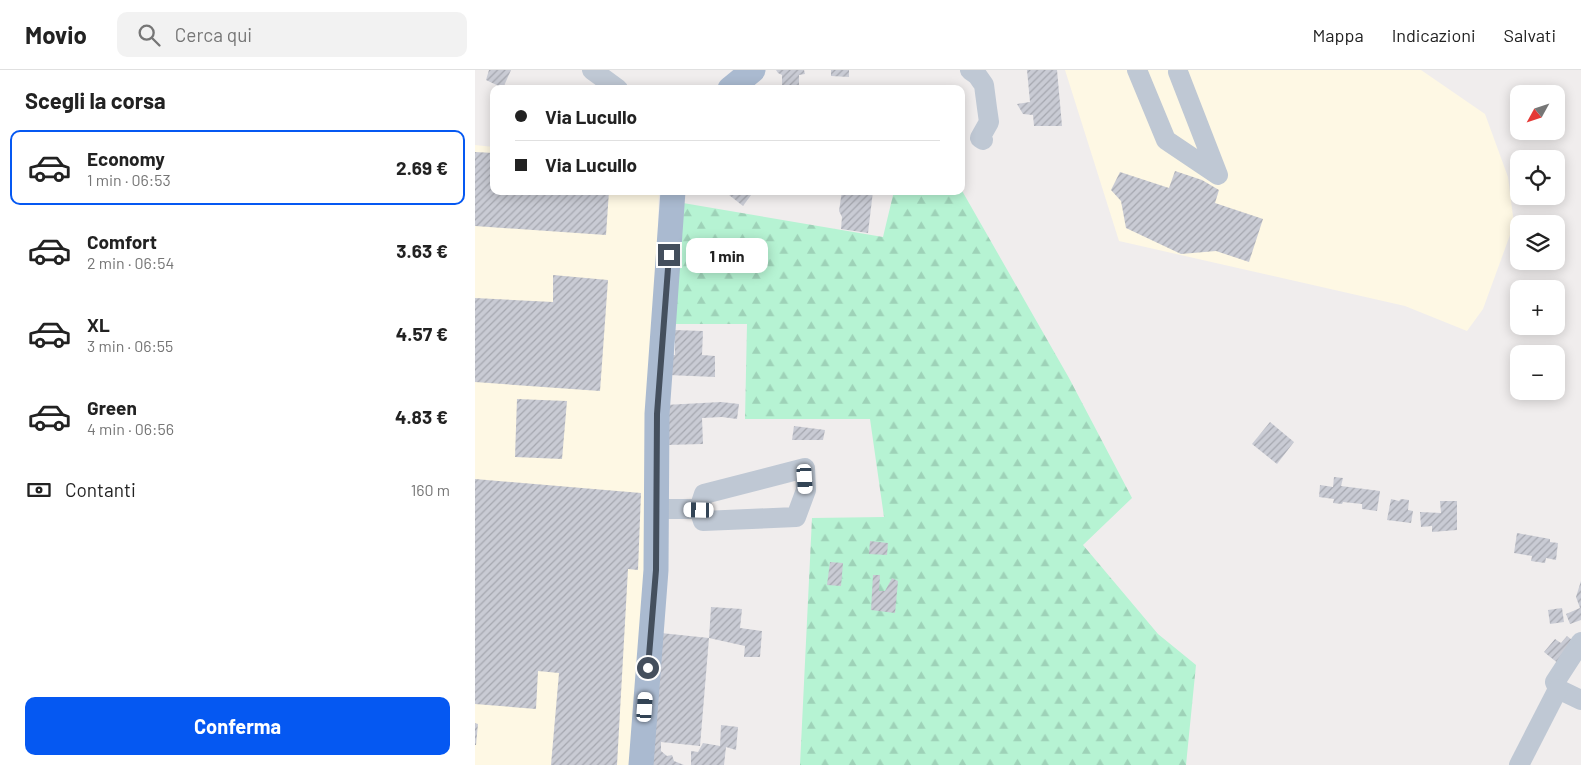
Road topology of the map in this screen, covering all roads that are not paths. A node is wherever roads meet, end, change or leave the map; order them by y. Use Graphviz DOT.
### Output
graph roads {
  1 [pos="592,70"];
  2 [pos="753,70"];
  3 [pos="969,70"];
  4 [pos="1137,70"];
  5 [pos="1178,72"];
  6 [pos="613,85"];
  7 [pos="735,85"];
  8 [pos="983,140"];
  9 [pos="673,195"];
  10 [pos="656,509"];
  11 [pos="699,510"];
  12 [pos="1581,642"];
  13 [pos="1558,689"];
  14 [pos="1581,700"];
  15 [pos="641,765"];
  16 [pos="1519,765"];
  1 -- 6 [label="street"];
  2 -- 7 [label="main road"];
  3 -- 8 [label="street"];
  4 -- 5 [label="street"];
  9 -- 10 [label="main road"];
  10 -- 11 [label="street"];
  10 -- 15 [label="main road"];
  11 -- 11 [label="street"];
  12 -- 13 [label="street"];
  13 -- 14 [label="street"];
  13 -- 16 [label="street"];
}
